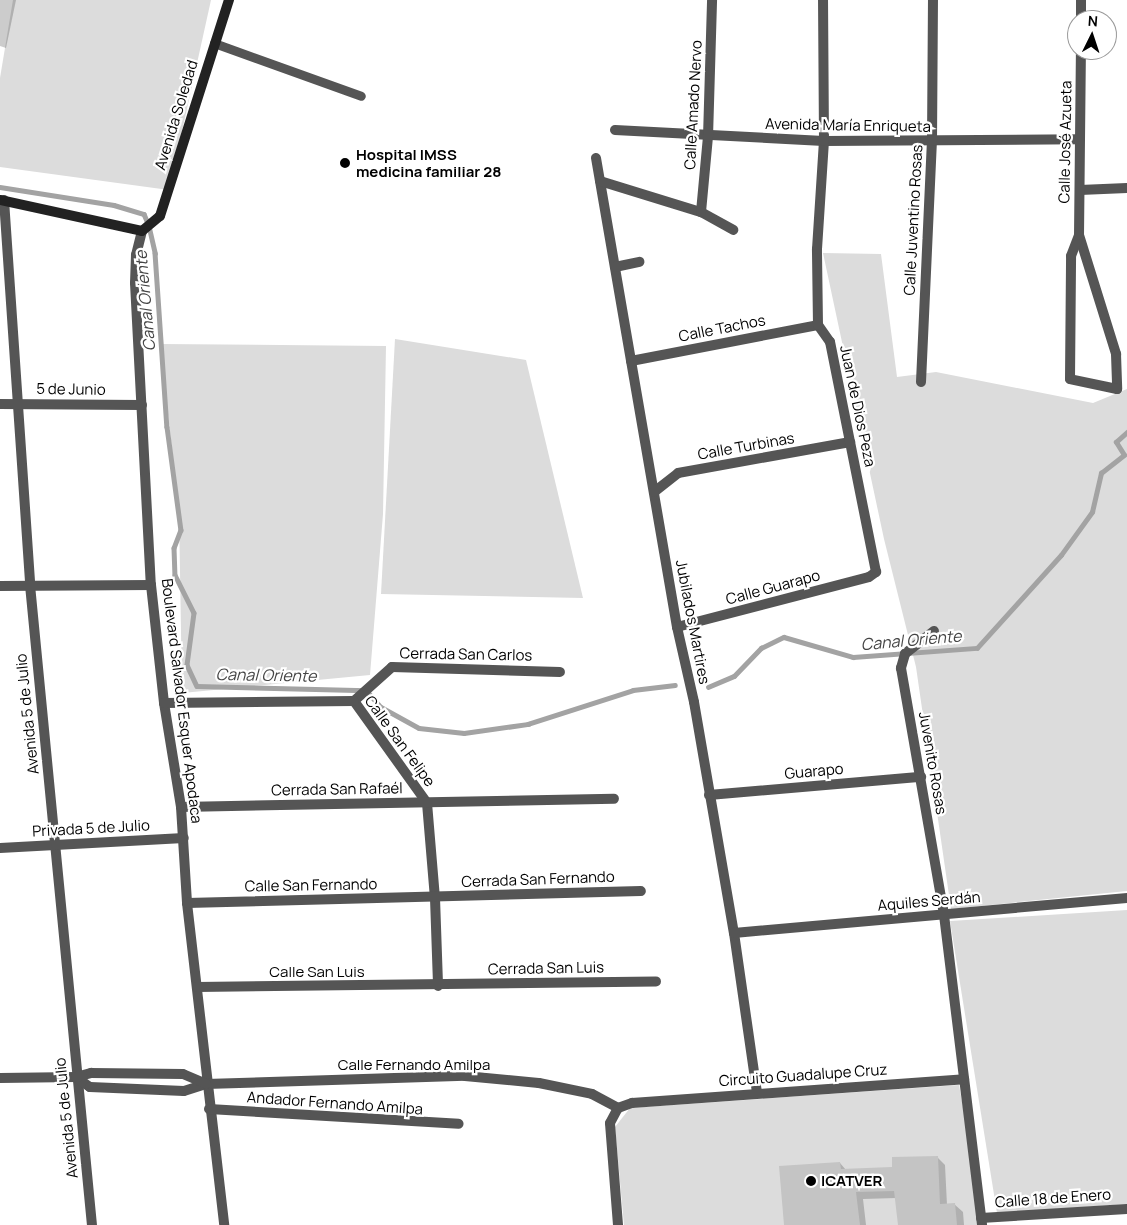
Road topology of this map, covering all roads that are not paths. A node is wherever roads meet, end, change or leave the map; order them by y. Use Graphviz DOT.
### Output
graph roads {
  1 [pos="229,0"];
  2 [pos="712,0"];
  3 [pos="823,0"];
  4 [pos="933,0"];
  5 [pos="214,42"];
  6 [pos="1081,60"];
  7 [pos="361,96"];
  8 [pos="616,130"];
  9 [pos="708,137"];
  10 [pos="1080,139"];
  11 [pos="824,141"];
  12 [pos="932,141"];
  13 [pos="596,158"];
  14 [pos="600,181"];
  15 [pos="1127,188"];
  16 [pos="1080,190"];
  17 [pos="2,200"];
  18 [pos="701,212"];
  19 [pos="733,230"];
  20 [pos="142,232"];
  21 [pos="1079,234"];
  22 [pos="639,262"];
  23 [pos="615,267"];
  24 [pos="818,325"];
  25 [pos="631,361"];
  26 [pos="921,382"];
  27 [pos="16,403"];
  28 [pos="0,404"];
  29 [pos="142,405"];
  30 [pos="850,442"];
  31 [pos="654,492"];
  32 [pos="876,572"];
  33 [pos="151,584"];
  34 [pos="30,585"];
  35 [pos="0,586"];
  36 [pos="677,627"];
  37 [pos="934,631"];
  38 [pos="560,672"];
  39 [pos="354,701"];
  40 [pos="164,703"];
  41 [pos="921,777"];
  42 [pos="709,795"];
  43 [pos="614,799"];
  44 [pos="427,802"];
  45 [pos="181,807"];
  46 [pos="184,838"];
  47 [pos="55,846"];
  48 [pos="0,848"];
  49 [pos="641,891"];
  50 [pos="435,898"];
  51 [pos="1127,898"];
  52 [pos="187,903"];
  53 [pos="944,915"];
  54 [pos="734,933"];
  55 [pos="656,981"];
  56 [pos="438,986"];
  57 [pos="197,987"];
  58 [pos="76,1077"];
  59 [pos="0,1078"];
  60 [pos="964,1079"];
  61 [pos="206,1084"];
  62 [pos="757,1093"];
  63 [pos="618,1108"];
  64 [pos="209,1109"];
  65 [pos="459,1124"];
  66 [pos="1127,1209"];
  67 [pos="981,1222"];
  68 [pos="92,1225"];
  69 [pos="224,1225"];
  70 [pos="618,1225"];
  1 -- 5 [label="main road, Avenida Soledad"];
  2 -- 9 [label="street, Calle Amado Nervo"];
  3 -- 11 [label="street"];
  4 -- 12 [label="street, Calle Juventino Rosas"];
  5 -- 7 [label="lane"];
  5 -- 20 [label="main road, Avenida Soledad"];
  6 -- 10 [label="street, Calle José Azueta"];
  8 -- 9 [label="street, Avenida María Enriqueta"];
  9 -- 11 [label="street, Avenida María Enriqueta"];
  9 -- 18 [label="street, Calle Amado Nervo"];
  10 -- 12 [label="street, Avenida María Enriqueta"];
  10 -- 16 [label="street, Calle José Azueta"];
  11 -- 12 [label="street, Avenida María Enriqueta"];
  11 -- 24 [label="street"];
  12 -- 26 [label="street, Calle Juventino Rosas"];
  13 -- 14 [label="street, Jubilados Martires"];
  14 -- 18 [label="street"];
  14 -- 23 [label="street, Jubilados Martires"];
  15 -- 16 [label="street"];
  16 -- 21 [label="street, Calle José Azueta"];
  17 -- 20 [label="main road"];
  17 -- 27 [label="street, Avenida 5 de Julio"];
  18 -- 19 [label="street"];
  20 -- 29 [label="street, Boulevard Salvador Esquer Apodaca"];
  21 -- 21 [label="street, Calle José Azueta"];
  22 -- 23 [label="street"];
  23 -- 25 [label="street, Jubilados Martires"];
  24 -- 25 [label="street, Calle Tachos"];
  24 -- 30 [label="street, Juan de Dios Peza"];
  25 -- 31 [label="street, Jubilados Martires"];
  27 -- 28 [label="street, 5 de Junio"];
  27 -- 29 [label="street, 5 de Junio"];
  27 -- 34 [label="street, Avenida 5 de Julio"];
  29 -- 33 [label="street, Boulevard Salvador Esquer Apodaca"];
  30 -- 31 [label="street, Calle Turbinas"];
  30 -- 32 [label="street, Juan de Dios Peza"];
  31 -- 36 [label="street, Jubilados Martires"];
  32 -- 36 [label="street, Calle Guarapo"];
  33 -- 34 [label="street"];
  33 -- 40 [label="street, Boulevard Salvador Esquer Apodaca"];
  34 -- 35 [label="street"];
  34 -- 47 [label="street, Avenida 5 de Julio"];
  36 -- 42 [label="street, Jubilados Martires"];
  37 -- 41 [label="street, Juvenito Rosas"];
  38 -- 39 [label="street, Cerrada San Carlos"];
  39 -- 40 [label="street, Calle San Felipe"];
  39 -- 44 [label="street, Calle San Felipe"];
  40 -- 45 [label="street, Boulevard Salvador Esquer Apodaca"];
  41 -- 42 [label="street, Guarapo"];
  41 -- 53 [label="street, Juvenito Rosas"];
  42 -- 54 [label="street, Jubilados Martires"];
  43 -- 44 [label="street, Cerrada San Rafaél"];
  44 -- 45 [label="street, Cerrada San Rafaél"];
  44 -- 50 [label="street, Calle San Felipe"];
  45 -- 46 [label="street, Boulevard Salvador Esquer Apodaca"];
  46 -- 47 [label="street, Privada 5 de Julio"];
  46 -- 52 [label="street, Boulevard Salvador Esquer Apodaca"];
  47 -- 48 [label="street, Privada 5 de Julio"];
  47 -- 58 [label="street, Avenida 5 de Julio"];
  49 -- 50 [label="street, Cerrada San Fernando"];
  50 -- 52 [label="street, Calle San Fernando"];
  50 -- 56 [label="street, Calle San Felipe"];
  51 -- 53 [label="street, Aquiles Serdán"];
  52 -- 57 [label="street, Boulevard Salvador Esquer Apodaca"];
  53 -- 54 [label="street, Aquiles Serdán"];
  53 -- 60 [label="street, Juvenito Rosas"];
  54 -- 62 [label="street, Jubilados Martires"];
  55 -- 56 [label="street, Cerrada San Luis"];
  56 -- 57 [label="street, Calle San Luis"];
  57 -- 61 [label="street, Boulevard Salvador Esquer Apodaca"];
  58 -- 59 [label="street"];
  58 -- 61 [label="street"];
  58 -- 61 [label="street"];
  58 -- 68 [label="street, Avenida 5 de Julio"];
  60 -- 62 [label="street, Circuito Guadalupe Cruz"];
  60 -- 67 [label="street"];
  61 -- 63 [label="street, Calle Fernando Amilpa"];
  61 -- 64 [label="street, Boulevard Salvador Esquer Apodaca"];
  62 -- 63 [label="street, Circuito Guadalupe Cruz"];
  63 -- 70 [label="street"];
  64 -- 65 [label="street, Andador Fernando Amilpa"];
  64 -- 69 [label="street, Boulevard Salvador Esquer Apodaca"];
  66 -- 67 [label="street, Calle 18 de Enero"];
}
